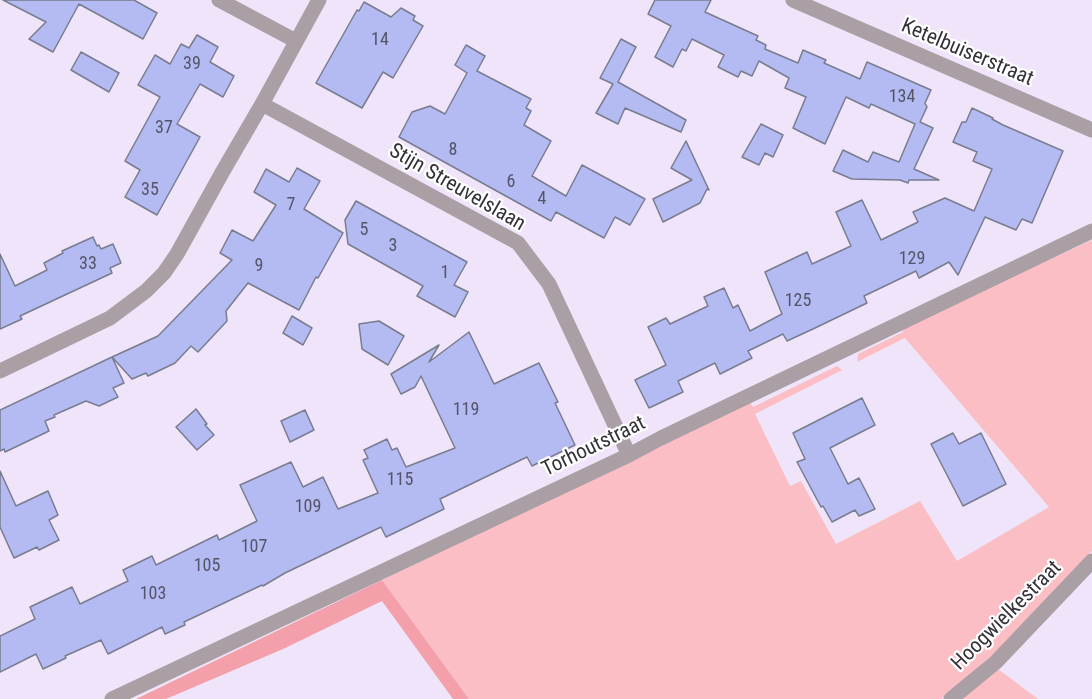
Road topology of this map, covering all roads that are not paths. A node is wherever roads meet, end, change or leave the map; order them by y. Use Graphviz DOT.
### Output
graph roads {
  1 [pos="219,0"];
  2 [pos="319,0"];
  3 [pos="793,0"];
  4 [pos="296,41"];
  5 [pos="262,104"];
  6 [pos="1092,130"];
  7 [pos="1092,231"];
  8 [pos="0,371"];
  9 [pos="629,455"];
  10 [pos="1092,561"];
  11 [pos="112,699"];
  12 [pos="951,699"];
  1 -- 4 [label="street"];
  2 -- 4 [label="street"];
  3 -- 6 [label="street, Ketelbuiserstraat"];
  4 -- 5 [label="street"];
  5 -- 8 [label="street"];
  5 -- 9 [label="street, Stijn Streuvelslaan"];
  7 -- 9 [label="street, Torhoutstraat"];
  9 -- 11 [label="street, Torhoutstraat"];
  10 -- 12 [label="street, Hoogwielkestraat"];
}
